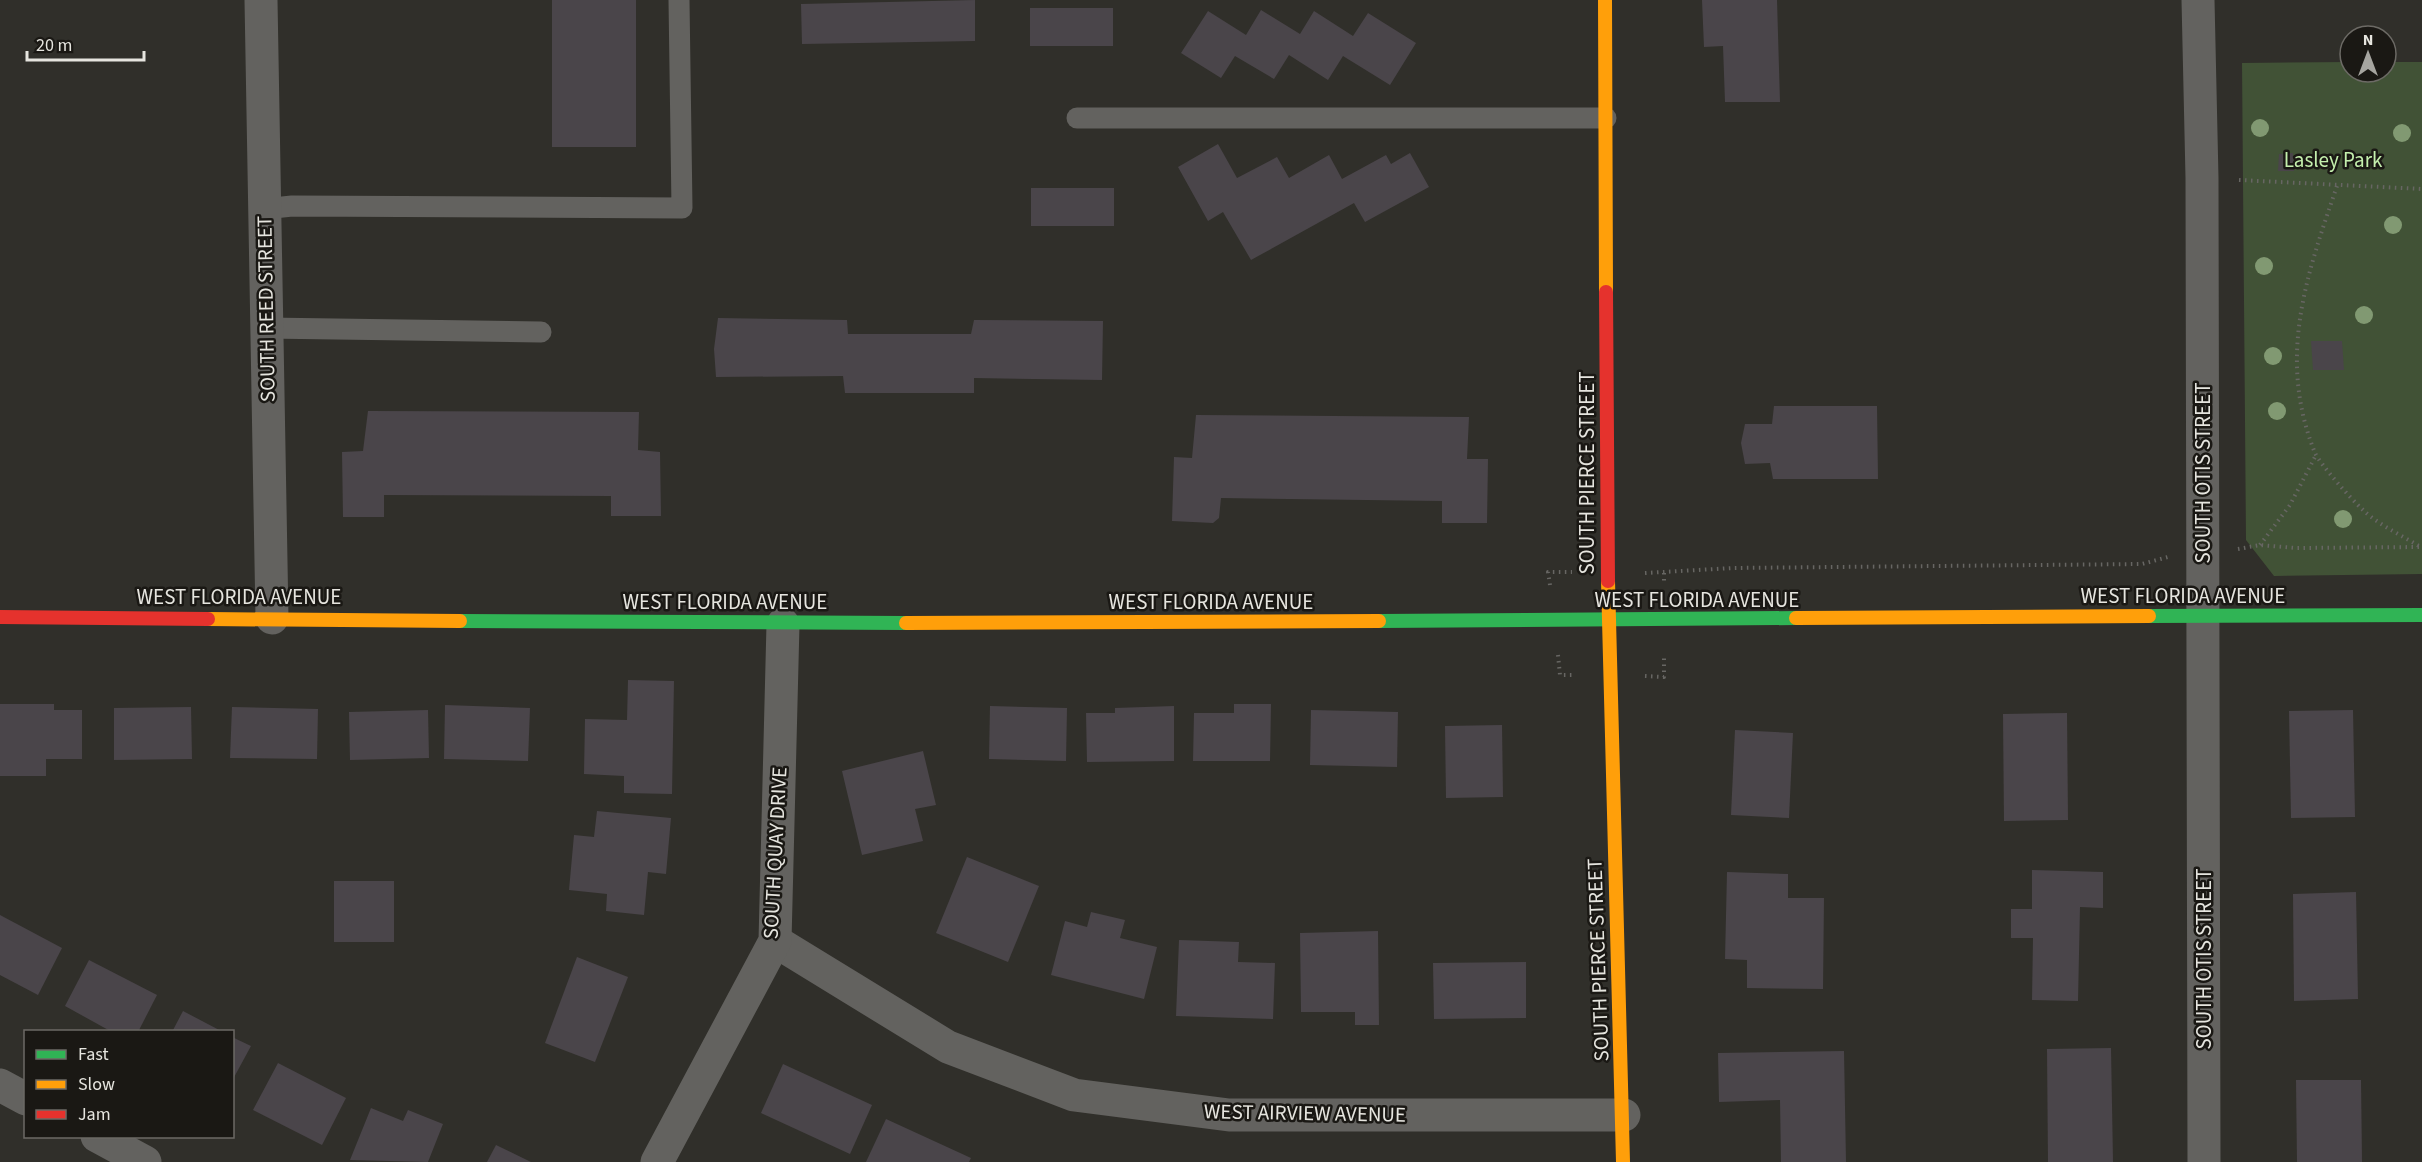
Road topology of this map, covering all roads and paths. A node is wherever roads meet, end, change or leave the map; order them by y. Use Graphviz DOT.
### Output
graph roads {
  1 [pos="261,0"];
  2 [pos="679,0"];
  3 [pos="1605,0"];
  4 [pos="2198,0"];
  5 [pos="1077,118"];
  6 [pos="1606,118"];
  7 [pos="2236,180"];
  8 [pos="2337,186"];
  9 [pos="2422,189"];
  10 [pos="264,208"];
  11 [pos="266,328"];
  12 [pos="541,332"];
  13 [pos="2316,455"];
  14 [pos="2260,545"];
  15 [pos="2421,547"];
  16 [pos="2204,552"];
  17 [pos="1664,573"];
  18 [pos="2422,615"];
  19 [pos="0,617"];
  20 [pos="2203,617"];
  21 [pos="272,618"];
  22 [pos="1608,621"];
  23 [pos="783,624"];
  24 [pos="775,941"];
  25 [pos="0,1085"];
  26 [pos="24,1098"];
  27 [pos="1624,1115"];
  28 [pos="99,1138"];
  29 [pos="145,1162"];
  30 [pos="657,1162"];
  31 [pos="1623,1162"];
  32 [pos="2204,1162"];
  1 -- 10 [label="street, SOUTH REED STREET"];
  2 -- 10 [label="lane"];
  3 -- 6 [label="street, SOUTH PIERCE STREET"];
  4 -- 16 [label="street, SOUTH OTIS STREET"];
  5 -- 6 [label="lane"];
  6 -- 22 [label="street, SOUTH PIERCE STREET"];
  7 -- 8 [label="path"];
  8 -- 9 [label="path"];
  8 -- 13 [label="path"];
  10 -- 11 [label="street, SOUTH REED STREET"];
  11 -- 12 [label="lane"];
  11 -- 21 [label="street, SOUTH REED STREET"];
  13 -- 14 [label="path"];
  13 -- 15 [label="path"];
  14 -- 15 [label="path"];
  14 -- 16 [label="path"];
  16 -- 17 [label="path"];
  16 -- 20 [label="street, SOUTH OTIS STREET"];
  18 -- 20 [label="street, WEST FLORIDA AVENUE"];
  19 -- 21 [label="street, WEST FLORIDA AVENUE"];
  20 -- 22 [label="street, WEST FLORIDA AVENUE"];
  20 -- 32 [label="street, SOUTH OTIS STREET"];
  21 -- 23 [label="street, WEST FLORIDA AVENUE"];
  22 -- 23 [label="street, WEST FLORIDA AVENUE"];
  22 -- 27 [label="street, SOUTH PIERCE STREET"];
  23 -- 24 [label="street, SOUTH QUAY DRIVE"];
  24 -- 27 [label="street, WEST AIRVIEW AVENUE"];
  24 -- 30 [label="street, SOUTH QUAY DRIVE"];
  25 -- 26 [label="street"];
  27 -- 31 [label="street, SOUTH PIERCE STREET"];
  28 -- 29 [label="street"];
}
